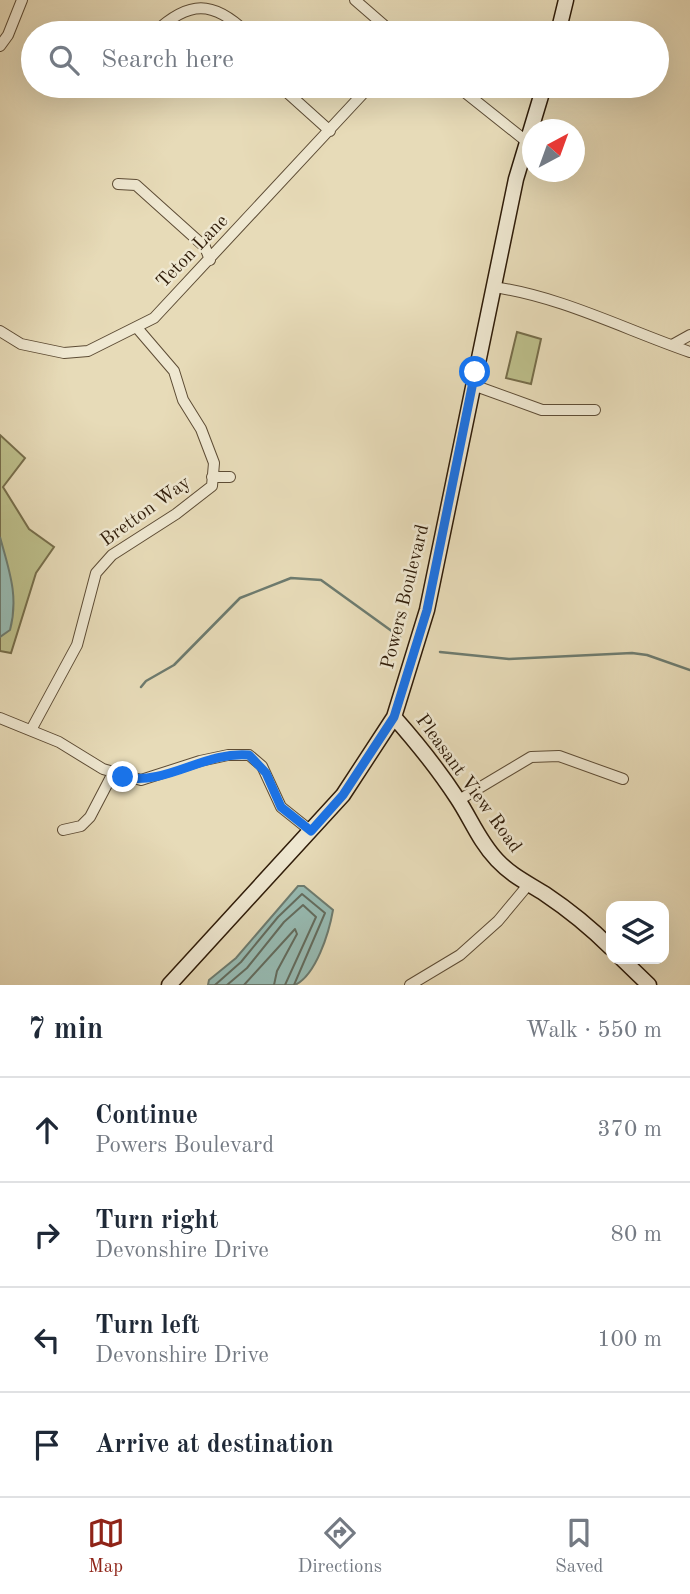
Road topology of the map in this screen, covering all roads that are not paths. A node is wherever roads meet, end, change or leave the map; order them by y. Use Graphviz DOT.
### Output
graph roads {
  1 [pos="22,0"];
  2 [pos="355,0"];
  3 [pos="566,0"];
  4 [pos="199,1"];
  5 [pos="167,21"];
  6 [pos="237,21"];
  7 [pos="379,21"];
  8 [pos="561,21"];
  9 [pos="0,46"];
  10 [pos="293,98"];
  11 [pos="359,98"];
  12 [pos="472,98"];
  13 [pos="540,98"];
  14 [pos="533,119"];
  15 [pos="330,131"];
  16 [pos="522,138"];
  17 [pos="522,159"];
  18 [pos="118,184"];
  19 [pos="210,260"];
  20 [pos="493,287"];
  21 [pos="138,329"];
  22 [pos="0,331"];
  23 [pos="690,335"];
  24 [pos="672,345"];
  25 [pos="690,352"];
  26 [pos="473,385"];
  27 [pos="595,410"];
  28 [pos="212,477"];
  29 [pos="230,477"];
  30 [pos="394,717"];
  31 [pos="0,718"];
  32 [pos="31,730"];
  33 [pos="113,773"];
  34 [pos="623,779"];
  35 [pos="459,800"];
  36 [pos="63,830"];
  37 [pos="311,831"];
  38 [pos="528,885"];
  39 [pos="606,943"];
  40 [pos="627,964"];
  41 [pos="169,985"];
  42 [pos="410,985"];
  43 [pos="649,985"];
  1 -- 9 [label="street"];
  2 -- 7 [label="street"];
  3 -- 8 [label="main road"];
  4 -- 5 [label="street"];
  4 -- 6 [label="street"];
  10 -- 15 [label="street"];
  11 -- 15 [label="street, Teton Lane"];
  12 -- 16 [label="street"];
  13 -- 14 [label="main road, Powers Boulevard"];
  15 -- 19 [label="street, Teton Lane"];
  17 -- 20 [label="main road, Powers Boulevard"];
  18 -- 19 [label="street"];
  19 -- 21 [label="street, Teton Lane"];
  20 -- 24 [label="street"];
  20 -- 26 [label="main road, Powers Boulevard"];
  21 -- 22 [label="street, Teton Lane"];
  21 -- 28 [label="street, Bretton Way"];
  23 -- 24 [label="street"];
  24 -- 25 [label="street"];
  26 -- 27 [label="street"];
  26 -- 30 [label="main road, Powers Boulevard"];
  28 -- 29 [label="street"];
  28 -- 32 [label="street, Bretton Way"];
  30 -- 35 [label="main road, Pleasant View Road"];
  30 -- 37 [label="main road, Powers Boulevard"];
  31 -- 32 [label="street"];
  32 -- 33 [label="street"];
  33 -- 36 [label="street"];
  33 -- 37 [label="street"];
  34 -- 35 [label="street"];
  35 -- 38 [label="main road, Pleasant View Road"];
  37 -- 41 [label="main road, Powers Boulevard"];
  38 -- 39 [label="main road, Pleasant View Road"];
  38 -- 42 [label="street"];
  40 -- 43 [label="main road"];
}
